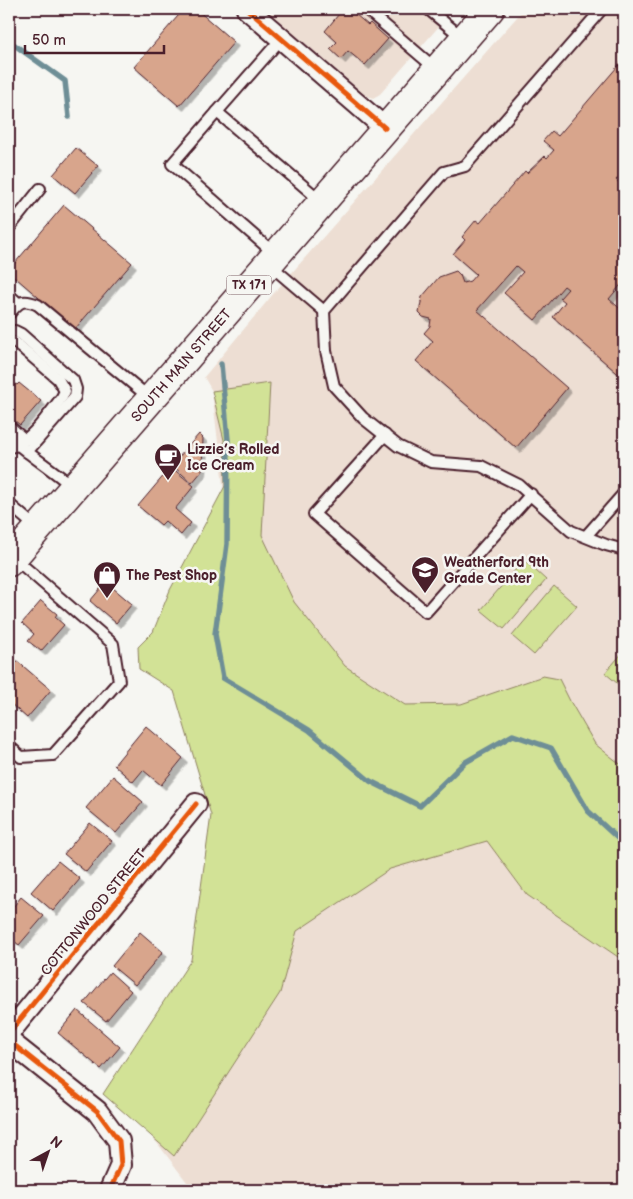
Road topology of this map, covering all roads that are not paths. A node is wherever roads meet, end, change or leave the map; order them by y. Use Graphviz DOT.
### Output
graph roads {
  1 [pos="366,9"];
  2 [pos="428,9"];
  3 [pos="490,9"];
  4 [pos="602,9"];
  5 [pos="257,12"];
  6 [pos="463,38"];
  7 [pos="281,39"];
  8 [pos="436,70"];
  9 [pos="217,112"];
  10 [pos="385,128"];
  11 [pos="40,189"];
  12 [pos="322,202"];
  13 [pos="9,228"];
  14 [pos="272,259"];
  15 [pos="9,295"];
  16 [pos="18,303"];
  17 [pos="324,311"];
  18 [pos="9,314"];
  19 [pos="9,331"];
  20 [pos="9,341"];
  21 [pos="151,400"];
  22 [pos="9,426"];
  23 [pos="385,436"];
  24 [pos="9,437"];
  25 [pos="17,444"];
  26 [pos="27,452"];
  27 [pos="74,488"];
  28 [pos="624,493"];
  29 [pos="530,494"];
  30 [pos="9,504"];
  31 [pos="39,530"];
  32 [pos="586,536"];
  33 [pos="624,550"];
  34 [pos="11,560"];
  35 [pos="9,746"];
  36 [pos="196,804"];
  37 [pos="9,1033"];
  38 [pos="9,1041"];
  39 [pos="110,1190"];
  1 -- 8 [label="lane"];
  2 -- 6 [label="lane"];
  3 -- 6 [label="main road, SOUTH MAIN STREET / TX 171"];
  4 -- 17 [label="lane"];
  5 -- 7 [label="street"];
  6 -- 8 [label="main road, SOUTH MAIN STREET / TX 171"];
  7 -- 9 [label="lane"];
  7 -- 10 [label="street"];
  8 -- 10 [label="main road, SOUTH MAIN STREET / TX 171"];
  9 -- 12 [label="lane"];
  9 -- 14 [label="lane"];
  10 -- 12 [label="main road, SOUTH MAIN STREET / TX 171"];
  11 -- 13 [label="lane"];
  12 -- 14 [label="main road, SOUTH MAIN STREET / TX 171"];
  14 -- 17 [label="lane"];
  14 -- 21 [label="main road, SOUTH MAIN STREET / TX 171"];
  15 -- 16 [label="lane"];
  16 -- 18 [label="lane"];
  16 -- 21 [label="lane"];
  17 -- 23 [label="lane"];
  19 -- 26 [label="lane"];
  20 -- 25 [label="lane"];
  21 -- 27 [label="main road, SOUTH MAIN STREET / TX 171"];
  22 -- 25 [label="lane"];
  23 -- 29 [label="lane"];
  23 -- 29 [label="lane"];
  24 -- 25 [label="lane"];
  25 -- 26 [label="lane"];
  26 -- 27 [label="lane"];
  27 -- 31 [label="main road, SOUTH MAIN STREET / TX 171"];
  28 -- 32 [label="lane"];
  29 -- 32 [label="lane"];
  30 -- 31 [label="lane"];
  31 -- 34 [label="main road, SOUTH MAIN STREET / TX 171"];
  32 -- 33 [label="lane"];
  34 -- 35 [label="lane"];
  36 -- 37 [label="street, COTTONWOOD STREET"];
  38 -- 39 [label="street"];
}
